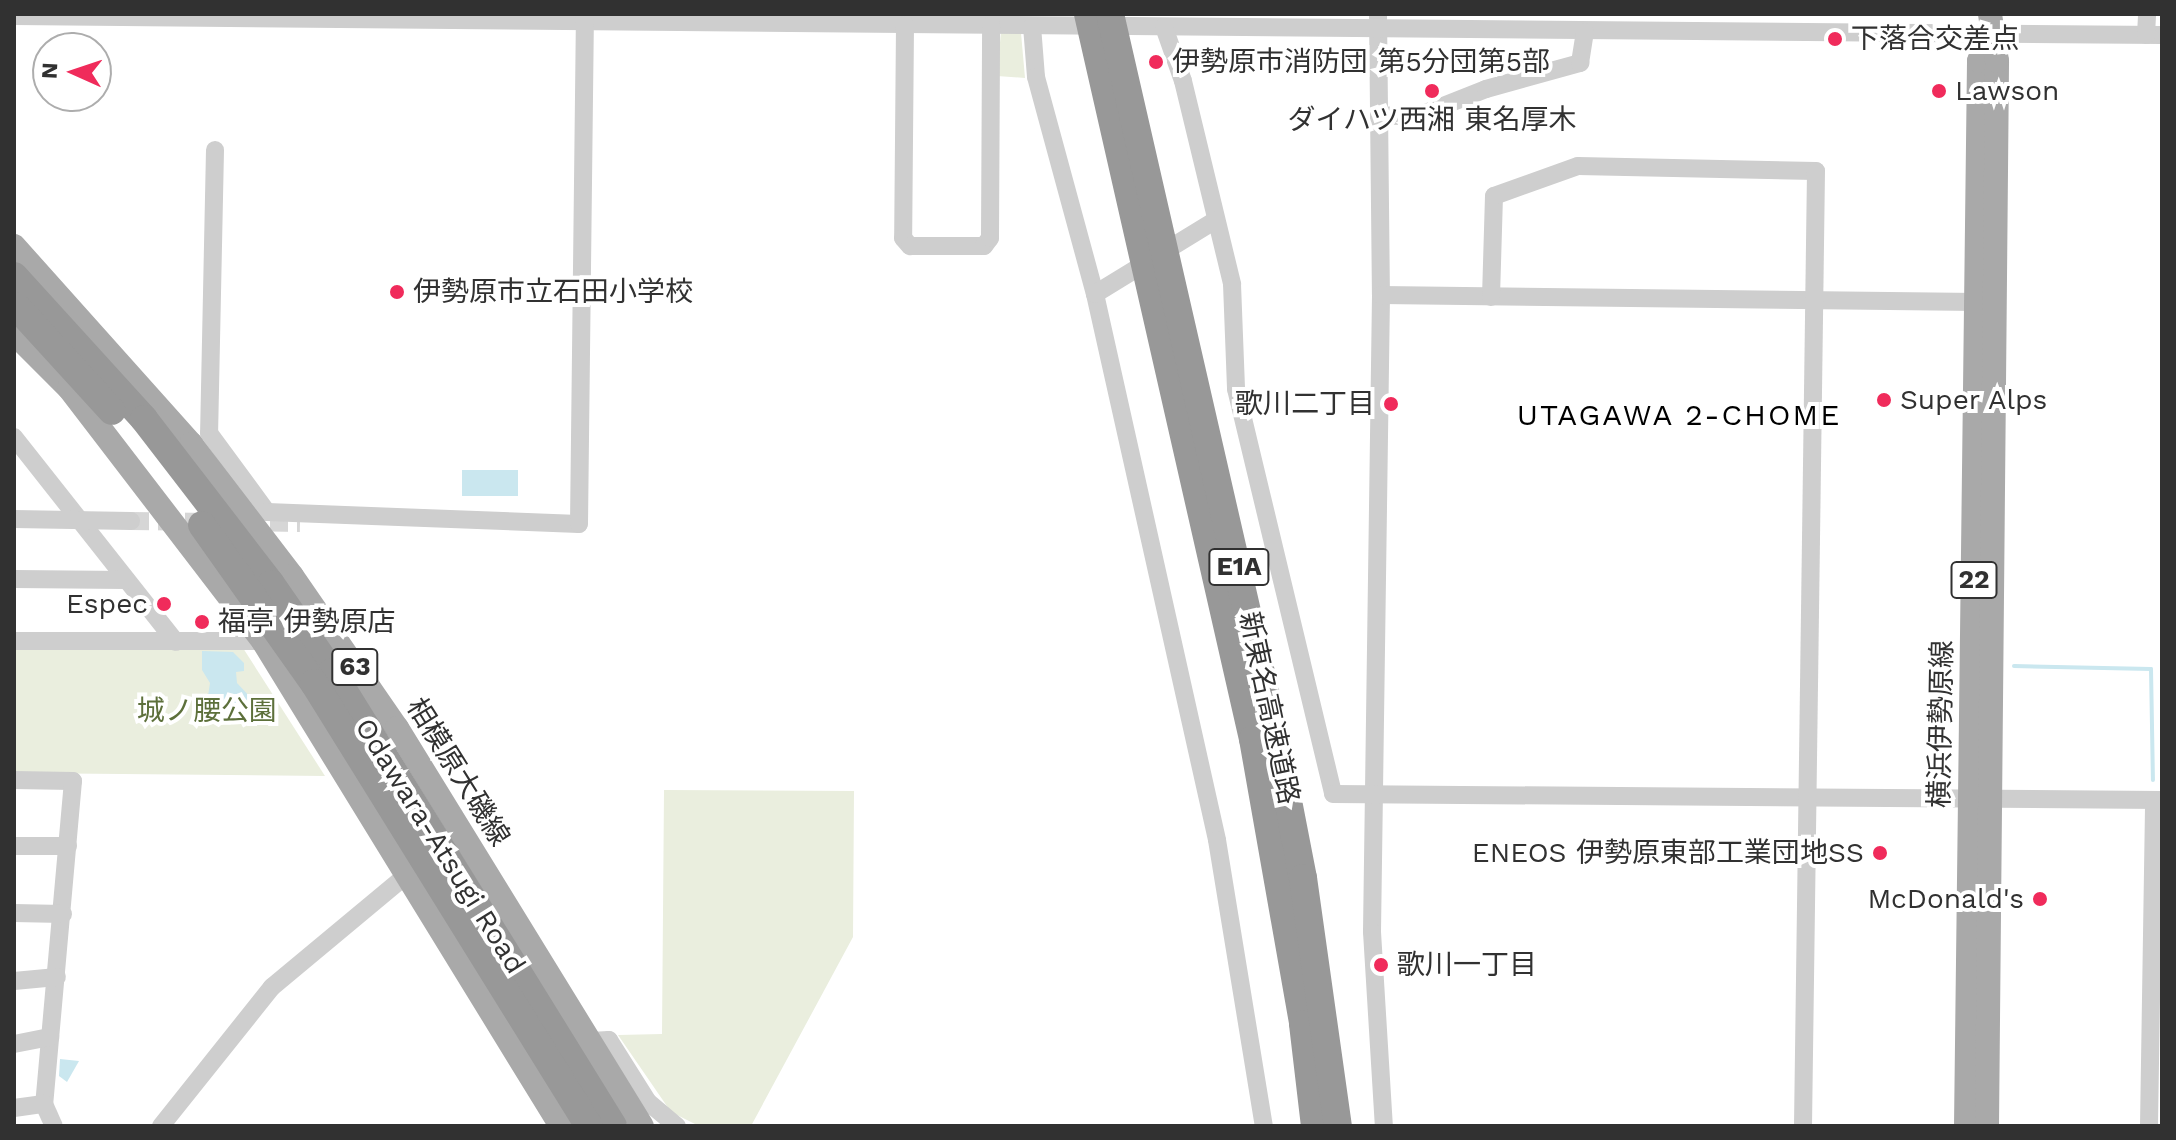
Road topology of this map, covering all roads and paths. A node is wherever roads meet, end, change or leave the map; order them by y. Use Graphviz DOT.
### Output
graph roads {
  1 [pos="1088,14"];
  2 [pos="1110,14"];
  3 [pos="1702,14"];
  4 [pos="2147,14"];
  5 [pos="14,16"];
  6 [pos="218,16"];
  7 [pos="585,18"];
  8 [pos="1378,22"];
  9 [pos="1624,23"];
  10 [pos="905,25"];
  11 [pos="991,25"];
  12 [pos="1990,25"];
  13 [pos="1032,26"];
  14 [pos="1164,27"];
  15 [pos="1585,32"];
  16 [pos="1702,33"];
  17 [pos="2154,35"];
  18 [pos="1379,115"];
  19 [pos="215,150"];
  20 [pos="1214,221"];
  21 [pos="14,246"];
  22 [pos="14,276"];
  23 [pos="1095,294"];
  24 [pos="1381,295"];
  25 [pos="1491,297"];
  26 [pos="1815,301"];
  27 [pos="1978,302"];
  28 [pos="14,304"];
  29 [pos="14,333"];
  30 [pos="1107,348"];
  31 [pos="1099,375"];
  32 [pos="14,437"];
  33 [pos="200,439"];
  34 [pos="358,515"];
  35 [pos="14,519"];
  36 [pos="75,519"];
  37 [pos="261,520"];
  38 [pos="131,521"];
  39 [pos="300,523"];
  40 [pos="14,579"];
  41 [pos="126,580"];
  42 [pos="14,641"];
  43 [pos="263,641"];
  44 [pos="176,642"];
  45 [pos="14,780"];
  46 [pos="1375,794"];
  47 [pos="1805,797"];
  48 [pos="1980,798"];
  49 [pos="2158,800"];
  50 [pos="14,846"];
  51 [pos="68,846"];
  52 [pos="409,873"];
  53 [pos="14,913"];
  54 [pos="63,914"];
  55 [pos="57,977"];
  56 [pos="14,981"];
  57 [pos="50,1037"];
  58 [pos="590,1041"];
  59 [pos="14,1044"];
  60 [pos="44,1104"];
  61 [pos="14,1108"];
  62 [pos="551,1122"];
  63 [pos="54,1126"];
  64 [pos="161,1126"];
  65 [pos="589,1126"];
  66 [pos="613,1126"];
  67 [pos="642,1126"];
  68 [pos="677,1126"];
  69 [pos="1264,1126"];
  70 [pos="1315,1126"];
  71 [pos="1338,1126"];
  72 [pos="1384,1126"];
  73 [pos="1803,1126"];
  74 [pos="1966,1126"];
  75 [pos="1987,1126"];
  76 [pos="2149,1126"];
  1 -- 70 [label="highway, 新東名高速道路 / E1A, bridge"];
  2 -- 71 [label="highway, 新東名高速道路 / E1A, bridge"];
  3 -- 16 [label="street"];
  4 -- 17 [label="street"];
  5 -- 6 [label="street"];
  6 -- 7 [label="street"];
  7 -- 10 [label="street"];
  7 -- 34 [label="street"];
  8 -- 14 [label="street"];
  8 -- 15 [label="street"];
  8 -- 18 [label="street"];
  9 -- 15 [label="street"];
  9 -- 16 [label="street"];
  10 -- 11 [label="street"];
  10 -- 11 [label="street"];
  11 -- 13 [label="street"];
  12 -- 16 [label="street"];
  12 -- 17 [label="street"];
  12 -- 27 [label="main road, 横浜伊勢原線 / 22"];
  12 -- 48 [label="main road, 横浜伊勢原線 / 22"];
  13 -- 14 [label="street"];
  13 -- 23 [label="street"];
  14 -- 20 [label="street"];
  15 -- 18 [label="street"];
  18 -- 24 [label="street"];
  19 -- 33 [label="street"];
  20 -- 23 [label="street"];
  20 -- 46 [label="street"];
  21 -- 33 [label="main road, 相模原大磯線 / 63"];
  22 -- 66 [label="highway, Odawara-Atsugi Road"];
  23 -- 30 [label="street"];
  24 -- 25 [label="street"];
  24 -- 46 [label="street"];
  25 -- 26 [label="street"];
  25 -- 26 [label="street"];
  26 -- 27 [label="street"];
  26 -- 47 [label="street"];
  27 -- 48 [label="main road, 横浜伊勢原線 / 22"];
  28 -- 65 [label="highway, Odawara-Atsugi Road"];
  29 -- 43 [label="main road, 63"];
  30 -- 31 [label="street"];
  30 -- 69 [label="street"];
  32 -- 36 [label="street"];
  33 -- 37 [label="main road, 相模原大磯線 / 63"];
  34 -- 37 [label="street"];
  34 -- 39 [label="street"];
  35 -- 36 [label="street"];
  36 -- 38 [label="street"];
  36 -- 41 [label="street"];
  37 -- 58 [label="main road, 相模原大磯線 / 63"];
  40 -- 41 [label="street"];
  41 -- 44 [label="street"];
  42 -- 44 [label="street"];
  43 -- 44 [label="street"];
  43 -- 52 [label="main road, 63"];
  45 -- 51 [label="street"];
  46 -- 47 [label="street"];
  46 -- 72 [label="street"];
  47 -- 48 [label="street"];
  47 -- 73 [label="street"];
  48 -- 49 [label="street"];
  48 -- 74 [label="main road, 横浜伊勢原線 / 22"];
  48 -- 75 [label="main road, 横浜伊勢原線 / 22"];
  49 -- 76 [label="street"];
  50 -- 51 [label="street"];
  51 -- 54 [label="street"];
  52 -- 62 [label="main road, 63"];
  52 -- 64 [label="street"];
  53 -- 54 [label="street"];
  54 -- 55 [label="street"];
  55 -- 56 [label="street"];
  55 -- 57 [label="street"];
  57 -- 59 [label="street"];
  57 -- 60 [label="street"];
  58 -- 67 [label="main road, 相模原大磯線 / 63"];
  58 -- 68 [label="street"];
  60 -- 61 [label="street"];
  60 -- 63 [label="street"];
}
